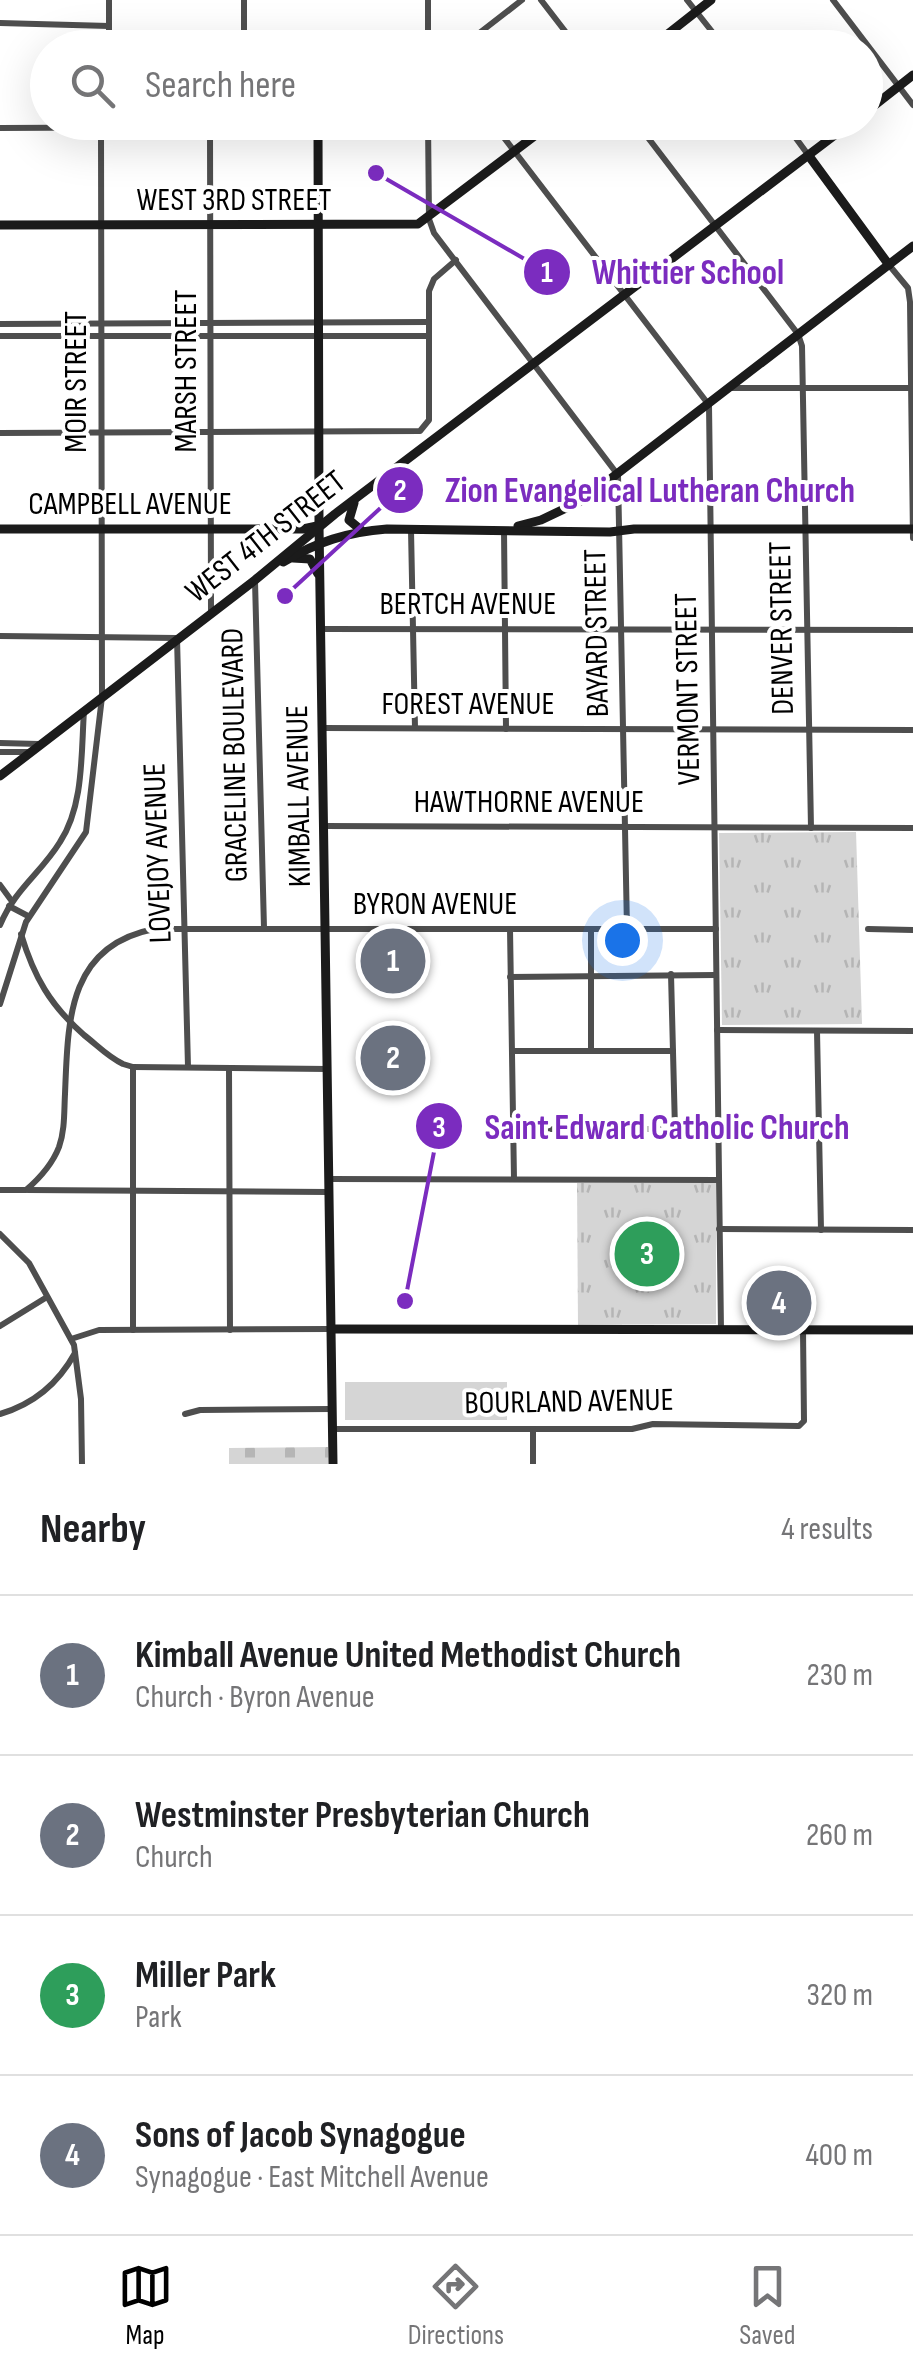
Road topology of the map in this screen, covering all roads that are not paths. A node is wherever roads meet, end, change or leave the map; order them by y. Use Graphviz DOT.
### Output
graph roads {
  1 [pos="109,0"];
  2 [pos="244,0"];
  3 [pos="428,0"];
  4 [pos="522,0"];
  5 [pos="540,0"];
  6 [pos="687,0"];
  7 [pos="711,0"];
  8 [pos="833,0"];
  9 [pos="696,12"];
  10 [pos="0,23"];
  11 [pos="109,26"];
  12 [pos="109,30"];
  13 [pos="244,30"];
  14 [pos="428,30"];
  15 [pos="483,30"];
  16 [pos="564,30"];
  17 [pos="673,30"];
  18 [pos="710,30"];
  19 [pos="856,30"];
  20 [pos="883,65"];
  21 [pos="913,75"];
  22 [pos="899,86"];
  23 [pos="883,99"];
  24 [pos="913,105"];
  25 [pos="30,127"];
  26 [pos="0,128"];
  27 [pos="105,140"];
  28 [pos="210,140"];
  29 [pos="318,140"];
  30 [pos="428,140"];
  31 [pos="505,140"];
  32 [pos="530,140"];
  33 [pos="650,140"];
  34 [pos="797,140"];
  35 [pos="829,140"];
  36 [pos="514,152"];
  37 [pos="809,156"];
  38 [pos="429,219"];
  39 [pos="210,224"];
  40 [pos="319,224"];
  41 [pos="0,225"];
  42 [pos="102,225"];
  43 [pos="718,227"];
  44 [pos="913,246"];
  45 [pos="456,260"];
  46 [pos="890,264"];
  47 [pos="903,281"];
  48 [pos="913,281"];
  49 [pos="624,297"];
  50 [pos="429,322"];
  51 [pos="320,323"];
  52 [pos="0,324"];
  53 [pos="102,324"];
  54 [pos="211,324"];
  55 [pos="798,334"];
  56 [pos="0,336"];
  57 [pos="102,336"];
  58 [pos="211,336"];
  59 [pos="320,336"];
  60 [pos="429,336"];
  61 [pos="535,364"];
  62 [pos="731,388"];
  63 [pos="912,388"];
  64 [pos="803,390"];
  65 [pos="709,404"];
  66 [pos="321,432"];
  67 [pos="0,433"];
  68 [pos="102,433"];
  69 [pos="211,433"];
  70 [pos="618,475"];
  71 [pos="363,493"];
  72 [pos="320,526"];
  73 [pos="102,528"];
  74 [pos="211,528"];
  75 [pos="412,528"];
  76 [pos="504,528"];
  77 [pos="0,529"];
  78 [pos="711,530"];
  79 [pos="806,530"];
  80 [pos="913,530"];
  81 [pos="364,531"];
  82 [pos="620,531"];
  83 [pos="913,538"];
  84 [pos="320,541"];
  85 [pos="286,561"];
  86 [pos="256,580"];
  87 [pos="321,586"];
  88 [pos="211,614"];
  89 [pos="322,629"];
  90 [pos="413,629"];
  91 [pos="505,629"];
  92 [pos="621,629"];
  93 [pos="712,629"];
  94 [pos="808,630"];
  95 [pos="913,630"];
  96 [pos="0,636"];
  97 [pos="102,636"];
  98 [pos="177,638"];
  99 [pos="102,697"];
  100 [pos="84,711"];
  101 [pos="324,728"];
  102 [pos="415,728"];
  103 [pos="506,729"];
  104 [pos="623,729"];
  105 [pos="714,730"];
  106 [pos="809,730"];
  107 [pos="913,730"];
  108 [pos="0,743"];
  109 [pos="42,744"];
  110 [pos="0,752"];
  111 [pos="31,752"];
  112 [pos="0,776"];
  113 [pos="324,826"];
  114 [pos="625,827"];
  115 [pos="714,828"];
  116 [pos="811,828"];
  117 [pos="913,828"];
  118 [pos="0,885"];
  119 [pos="9,904"];
  120 [pos="0,913"];
  121 [pos="28,916"];
  122 [pos="0,925"];
  123 [pos="264,928"];
  124 [pos="326,928"];
  125 [pos="186,929"];
  126 [pos="510,929"];
  127 [pos="590,929"];
  128 [pos="626,929"];
  129 [pos="716,929"];
  130 [pos="868,929"];
  131 [pos="913,930"];
  132 [pos="20,933"];
  133 [pos="670,974"];
  134 [pos="716,975"];
  135 [pos="510,976"];
  136 [pos="591,976"];
  137 [pos="0,1004"];
  138 [pos="68,1022"];
  139 [pos="717,1030"];
  140 [pos="818,1030"];
  141 [pos="913,1031"];
  142 [pos="591,1051"];
  143 [pos="672,1051"];
  144 [pos="512,1052"];
  145 [pos="132,1067"];
  146 [pos="188,1067"];
  147 [pos="229,1068"];
  148 [pos="328,1069"];
  149 [pos="514,1128"];
  150 [pos="674,1129"];
  151 [pos="718,1129"];
  152 [pos="329,1179"];
  153 [pos="514,1179"];
  154 [pos="719,1180"];
  155 [pos="0,1190"];
  156 [pos="26,1190"];
  157 [pos="134,1190"];
  158 [pos="229,1191"];
  159 [pos="329,1192"];
  160 [pos="719,1230"];
  161 [pos="821,1230"];
  162 [pos="913,1230"];
  163 [pos="0,1234"];
  164 [pos="47,1297"];
  165 [pos="0,1326"];
  166 [pos="332,1329"];
  167 [pos="133,1330"];
  168 [pos="230,1330"];
  169 [pos="720,1330"];
  170 [pos="803,1330"];
  171 [pos="913,1330"];
  172 [pos="71,1339"];
  173 [pos="76,1352"];
  174 [pos="332,1410"];
  175 [pos="0,1414"];
  176 [pos="185,1414"];
  177 [pos="332,1429"];
  178 [pos="533,1429"];
  179 [pos="82,1464"];
  180 [pos="333,1464"];
  181 [pos="534,1464"];
  1 -- 11 [label="street"];
  2 -- 13 [label="street"];
  3 -- 14 [label="street"];
  4 -- 15 [label="street"];
  5 -- 16 [label="street"];
  6 -- 9 [label="street"];
  7 -- 9 [label="main road"];
  8 -- 19 [label="street"];
  9 -- 17 [label="main road"];
  9 -- 18 [label="street"];
  10 -- 11 [label="street"];
  11 -- 12 [label="street"];
  20 -- 22 [label="street"];
  21 -- 22 [label="main road"];
  22 -- 23 [label="main road"];
  22 -- 24 [label="street"];
  25 -- 26 [label="street"];
  27 -- 42 [label="street, MOIR STREET"];
  28 -- 39 [label="street, MARSH STREET"];
  29 -- 40 [label="main road, KIMBALL AVENUE"];
  30 -- 38 [label="street"];
  31 -- 36 [label="street"];
  32 -- 36 [label="main road"];
  33 -- 43 [label="street"];
  34 -- 37 [label="street"];
  35 -- 37 [label="main road, WEST 4TH STREET"];
  36 -- 38 [label="main road"];
  36 -- 49 [label="street"];
  37 -- 43 [label="main road, WEST 4TH STREET"];
  37 -- 46 [label="main road"];
  38 -- 40 [label="main road, WEST 3RD STREET"];
  38 -- 45 [label="street"];
  39 -- 40 [label="main road, WEST 3RD STREET"];
  39 -- 42 [label="main road, WEST 3RD STREET"];
  39 -- 54 [label="street, MARSH STREET"];
  40 -- 51 [label="main road, KIMBALL AVENUE"];
  41 -- 42 [label="main road, WEST 3RD STREET"];
  42 -- 53 [label="street, MOIR STREET"];
  43 -- 49 [label="main road, WEST 4TH STREET"];
  43 -- 55 [label="street"];
  44 -- 46 [label="main road"];
  45 -- 50 [label="street"];
  45 -- 61 [label="street"];
  46 -- 47 [label="street"];
  46 -- 55 [label="main road"];
  47 -- 48 [label="street"];
  47 -- 63 [label="street"];
  49 -- 61 [label="main road, WEST 4TH STREET"];
  49 -- 65 [label="street"];
  50 -- 51 [label="street"];
  50 -- 60 [label="street"];
  51 -- 54 [label="street"];
  51 -- 59 [label="main road, KIMBALL AVENUE"];
  52 -- 53 [label="street"];
  53 -- 54 [label="street"];
  53 -- 57 [label="street, MOIR STREET"];
  54 -- 58 [label="street, MARSH STREET"];
  55 -- 62 [label="main road"];
  55 -- 64 [label="street, DENVER STREET"];
  56 -- 57 [label="street"];
  57 -- 58 [label="street"];
  57 -- 68 [label="street, MOIR STREET"];
  58 -- 59 [label="street"];
  58 -- 69 [label="street, MARSH STREET"];
  59 -- 60 [label="street"];
  59 -- 66 [label="main road, KIMBALL AVENUE"];
  60 -- 66 [label="street"];
  61 -- 70 [label="street"];
  61 -- 71 [label="main road, WEST 4TH STREET"];
  62 -- 64 [label="street"];
  62 -- 65 [label="main road"];
  63 -- 64 [label="street"];
  63 -- 80 [label="street"];
  64 -- 79 [label="street, DENVER STREET"];
  65 -- 70 [label="main road"];
  65 -- 78 [label="street, VERMONT STREET"];
  66 -- 69 [label="street"];
  66 -- 72 [label="main road, KIMBALL AVENUE"];
  67 -- 68 [label="street"];
  68 -- 69 [label="street"];
  68 -- 73 [label="street, MOIR STREET"];
  69 -- 74 [label="street, MARSH STREET"];
  70 -- 76 [label="main road"];
  70 -- 82 [label="street, BAYARD STREET"];
  71 -- 72 [label="main road, WEST 4TH STREET"];
  71 -- 81 [label="main road"];
  72 -- 74 [label="main road, CAMPBELL AVENUE"];
  72 -- 84 [label="main road, KIMBALL AVENUE"];
  72 -- 86 [label="main road, WEST 4TH STREET"];
  73 -- 74 [label="main road, CAMPBELL AVENUE"];
  73 -- 77 [label="main road, CAMPBELL AVENUE"];
  73 -- 97 [label="street, MOIR STREET"];
  74 -- 88 [label="street, MARSH STREET"];
  75 -- 76 [label="main road"];
  75 -- 81 [label="main road"];
  75 -- 90 [label="street"];
  76 -- 82 [label="main road"];
  76 -- 91 [label="street"];
  78 -- 79 [label="main road"];
  78 -- 82 [label="main road"];
  78 -- 93 [label="street, VERMONT STREET"];
  79 -- 80 [label="main road"];
  79 -- 94 [label="street, DENVER STREET"];
  80 -- 83 [label="street"];
  81 -- 84 [label="main road"];
  82 -- 92 [label="street, BAYARD STREET"];
  84 -- 85 [label="main road"];
  84 -- 87 [label="main road, KIMBALL AVENUE"];
  85 -- 86 [label="main road"];
  85 -- 87 [label="main road"];
  86 -- 88 [label="main road, WEST 4TH STREET"];
  86 -- 123 [label="street, GRACELINE BOULEVARD"];
  87 -- 89 [label="main road, KIMBALL AVENUE"];
  88 -- 98 [label="main road, WEST 4TH STREET"];
  89 -- 90 [label="street, BERTCH AVENUE"];
  89 -- 101 [label="main road, KIMBALL AVENUE"];
  90 -- 91 [label="street, BERTCH AVENUE"];
  90 -- 102 [label="street"];
  91 -- 92 [label="street, BERTCH AVENUE"];
  91 -- 103 [label="street"];
  92 -- 93 [label="street, BERTCH AVENUE"];
  92 -- 104 [label="street, BAYARD STREET"];
  93 -- 94 [label="street, BERTCH AVENUE"];
  93 -- 105 [label="street, VERMONT STREET"];
  94 -- 95 [label="street, BERTCH AVENUE"];
  94 -- 106 [label="street, DENVER STREET"];
  96 -- 97 [label="street"];
  97 -- 98 [label="street"];
  97 -- 99 [label="street, MOIR STREET"];
  98 -- 99 [label="main road, WEST 4TH STREET"];
  98 -- 125 [label="street, LOVEJOY AVENUE"];
  99 -- 100 [label="main road, WEST 4TH STREET"];
  99 -- 121 [label="street, MOIR STREET"];
  100 -- 109 [label="main road, WEST 4TH STREET"];
  100 -- 119 [label="street"];
  101 -- 102 [label="street, FOREST AVENUE"];
  101 -- 113 [label="main road, KIMBALL AVENUE"];
  102 -- 103 [label="street, FOREST AVENUE"];
  103 -- 104 [label="street, FOREST AVENUE"];
  104 -- 105 [label="street, FOREST AVENUE"];
  104 -- 114 [label="street, BAYARD STREET"];
  105 -- 106 [label="street, FOREST AVENUE"];
  105 -- 115 [label="street, VERMONT STREET"];
  106 -- 107 [label="street, FOREST AVENUE"];
  106 -- 116 [label="street, DENVER STREET"];
  108 -- 109 [label="street"];
  109 -- 111 [label="main road, WEST 4TH STREET"];
  110 -- 111 [label="street"];
  111 -- 112 [label="main road, WEST 4TH STREET"];
  113 -- 114 [label="street, HAWTHORNE AVENUE"];
  113 -- 124 [label="main road, KIMBALL AVENUE"];
  114 -- 115 [label="street, HAWTHORNE AVENUE"];
  114 -- 128 [label="street, BAYARD STREET"];
  115 -- 116 [label="street, HAWTHORNE AVENUE"];
  115 -- 129 [label="street, VERMONT STREET"];
  116 -- 117 [label="street, HAWTHORNE AVENUE"];
  118 -- 119 [label="street"];
  119 -- 120 [label="street"];
  119 -- 121 [label="street"];
  119 -- 122 [label="street"];
  121 -- 132 [label="street, MOIR STREET"];
  123 -- 124 [label="street, BYRON AVENUE"];
  123 -- 125 [label="street, BYRON AVENUE"];
  124 -- 126 [label="street, BYRON AVENUE"];
  124 -- 148 [label="main road, KIMBALL AVENUE"];
  125 -- 138 [label="street, BYRON AVENUE"];
  125 -- 146 [label="street, LOVEJOY AVENUE"];
  126 -- 127 [label="street, BYRON AVENUE"];
  126 -- 135 [label="street"];
  127 -- 128 [label="street, BYRON AVENUE"];
  127 -- 136 [label="street"];
  128 -- 129 [label="street, BYRON AVENUE"];
  129 -- 134 [label="street, VERMONT STREET"];
  130 -- 131 [label="street"];
  132 -- 137 [label="street, MOIR STREET"];
  132 -- 138 [label="street"];
  133 -- 134 [label="street"];
  133 -- 136 [label="street"];
  133 -- 143 [label="street"];
  134 -- 139 [label="street, VERMONT STREET"];
  135 -- 136 [label="street"];
  135 -- 144 [label="street"];
  136 -- 142 [label="street"];
  138 -- 145 [label="street"];
  138 -- 156 [label="street"];
  139 -- 140 [label="street"];
  139 -- 151 [label="street, VERMONT STREET"];
  140 -- 141 [label="street"];
  140 -- 161 [label="street"];
  142 -- 143 [label="street"];
  142 -- 144 [label="street"];
  143 -- 150 [label="street"];
  144 -- 149 [label="street"];
  145 -- 146 [label="street"];
  145 -- 157 [label="street"];
  146 -- 147 [label="street"];
  147 -- 148 [label="street"];
  147 -- 158 [label="street"];
  148 -- 152 [label="main road, KIMBALL AVENUE"];
  149 -- 150 [label="street"];
  149 -- 153 [label="street"];
  150 -- 151 [label="street"];
  151 -- 154 [label="street, VERMONT STREET"];
  152 -- 153 [label="street"];
  152 -- 159 [label="main road, KIMBALL AVENUE"];
  153 -- 154 [label="street"];
  154 -- 160 [label="street, VERMONT STREET"];
  155 -- 156 [label="street"];
  156 -- 157 [label="street"];
  157 -- 158 [label="street"];
  157 -- 167 [label="street"];
  158 -- 159 [label="street"];
  158 -- 168 [label="street"];
  159 -- 166 [label="main road, KIMBALL AVENUE"];
  160 -- 161 [label="street"];
  160 -- 169 [label="street, VERMONT STREET"];
  161 -- 162 [label="street"];
  163 -- 164 [label="street"];
  164 -- 165 [label="street"];
  164 -- 172 [label="street"];
  166 -- 168 [label="street"];
  166 -- 169 [label="main road"];
  166 -- 174 [label="main road, KIMBALL AVENUE"];
  167 -- 168 [label="street"];
  167 -- 172 [label="street"];
  169 -- 170 [label="main road"];
  170 -- 171 [label="main road"];
  170 -- 178 [label="street, BOURLAND AVENUE"];
  172 -- 173 [label="street"];
  173 -- 175 [label="street"];
  173 -- 179 [label="street"];
  174 -- 176 [label="street"];
  174 -- 177 [label="main road, KIMBALL AVENUE"];
  177 -- 178 [label="street, BOURLAND AVENUE"];
  177 -- 180 [label="main road, KIMBALL AVENUE"];
  178 -- 181 [label="street"];
}
